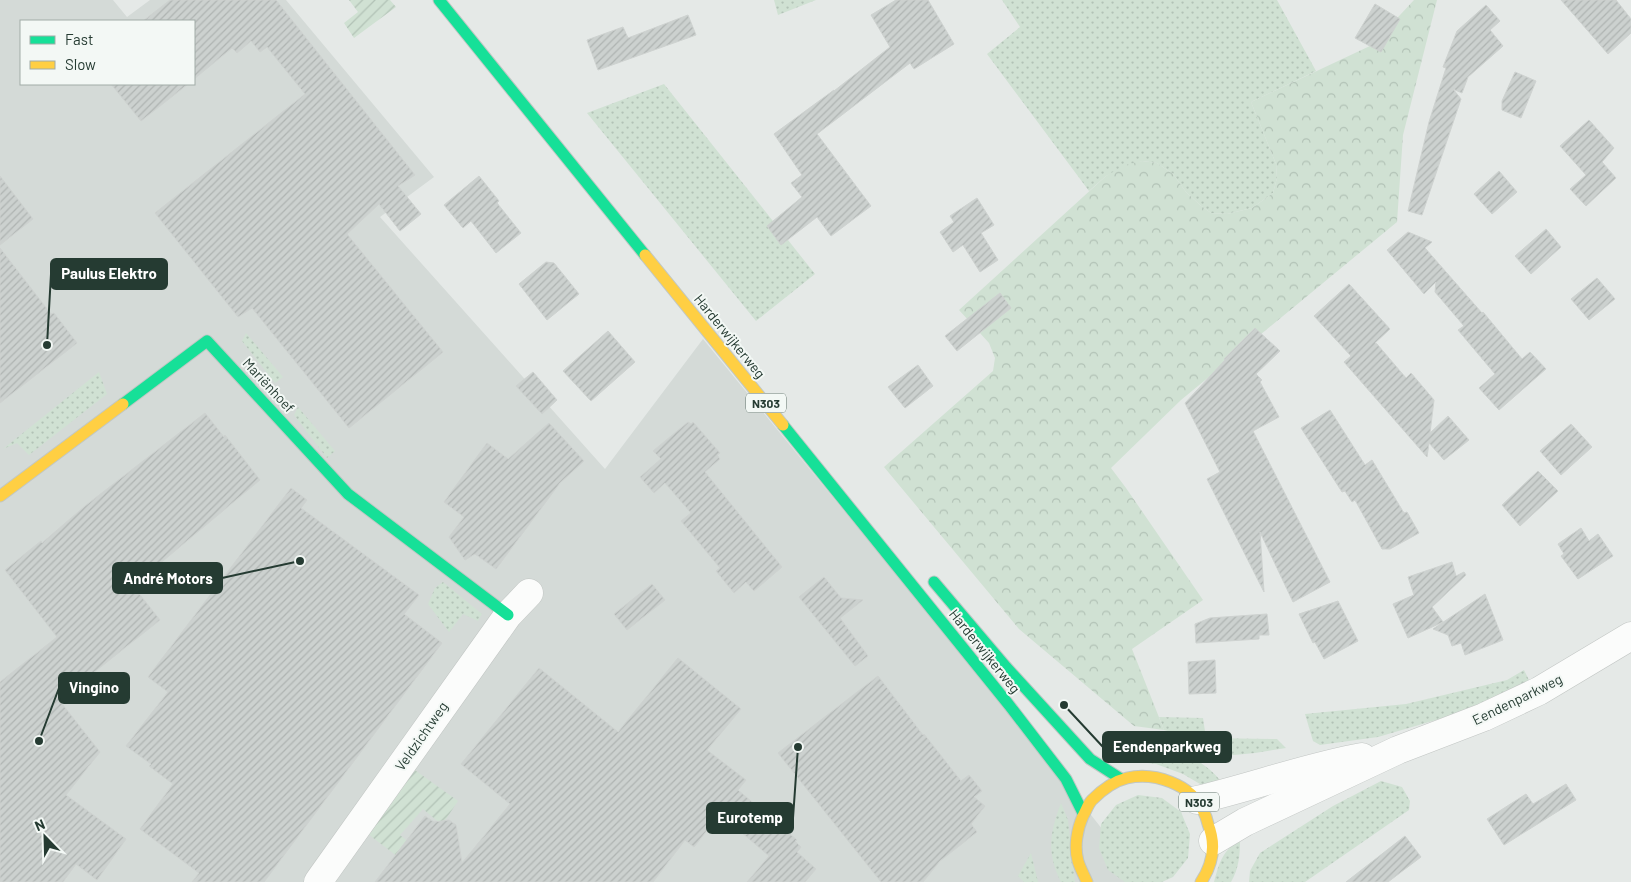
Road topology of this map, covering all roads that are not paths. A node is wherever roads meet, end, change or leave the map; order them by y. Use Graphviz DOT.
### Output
graph roads {
  1 [pos="439,0"];
  2 [pos="0,496"];
  3 [pos="926,573"];
  4 [pos="529,593"];
  5 [pos="508,614"];
  6 [pos="1631,636"];
  7 [pos="1398,750"];
  8 [pos="1121,779"];
  9 [pos="1197,800"];
  10 [pos="1083,814"];
  11 [pos="1214,841"];
  12 [pos="318,882"];
  13 [pos="1087,882"];
  14 [pos="1202,882"];
  1 -- 10 [label="main road, Harderwijkerweg / N303"];
  2 -- 5 [label="main road, Mariënhoef"];
  3 -- 8 [label="main road, Harderwijkerweg"];
  4 -- 5 [label="street, Veldzichtweg"];
  5 -- 12 [label="street, Veldzichtweg"];
  6 -- 7 [label="street, Eendenparkweg"];
  7 -- 9 [label="street, Eendenparkweg"];
  7 -- 11 [label="street, Eendenparkweg"];
  8 -- 9 [label="main road, N303"];
  8 -- 10 [label="main road, N303"];
  9 -- 11 [label="main road, N303"];
  10 -- 13 [label="main road, N303"];
  11 -- 14 [label="main road, N303"];
}
